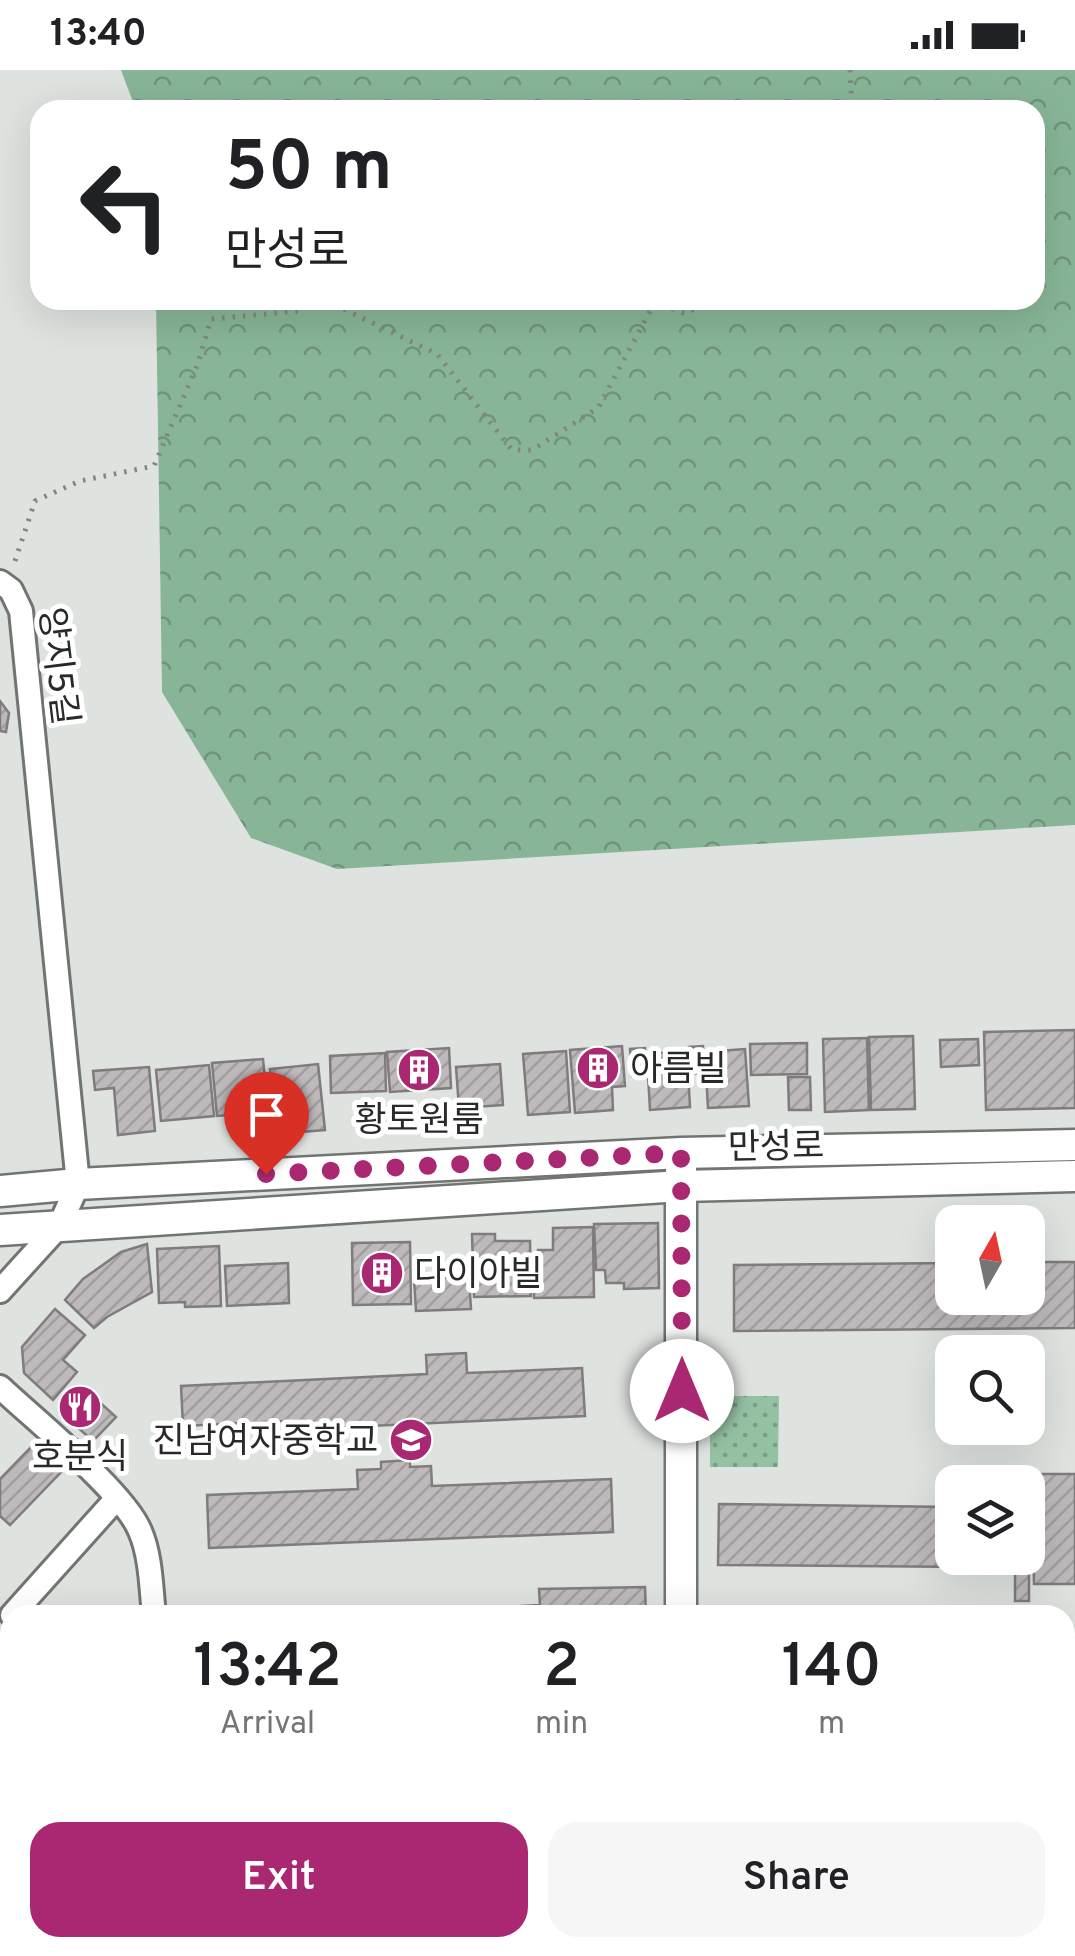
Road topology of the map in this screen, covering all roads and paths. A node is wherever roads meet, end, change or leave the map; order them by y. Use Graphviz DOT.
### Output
graph roads {
  1 [pos="850,70"];
  2 [pos="852,100"];
  3 [pos="299,310"];
  4 [pos="346,310"];
  5 [pos="651,310"];
  6 [pos="3,584"];
  7 [pos="1075,1146"];
  8 [pos="681,1153"];
  9 [pos="1075,1176"];
  10 [pos="78,1184"];
  11 [pos="681,1186"];
  12 [pos="0,1192"];
  13 [pos="60,1225"];
  14 [pos="0,1230"];
  15 [pos="0,1291"];
  16 [pos="0,1387"];
  17 [pos="117,1498"];
  18 [pos="21,1605"];
  19 [pos="152,1605"];
  20 [pos="681,1605"];
  1 -- 2 [label="path"];
  3 -- 6 [label="path"];
  4 -- 5 [label="path"];
  6 -- 10 [label="street, 양지5길"];
  7 -- 8 [label="street, 만성로"];
  8 -- 10 [label="street, 만성로"];
  8 -- 11 [label="street"];
  9 -- 11 [label="street, 만성로"];
  10 -- 12 [label="street, 만성로"];
  10 -- 13 [label="street"];
  11 -- 13 [label="street, 만성로"];
  11 -- 20 [label="street"];
  13 -- 14 [label="street, 만성로"];
  13 -- 15 [label="street"];
  16 -- 17 [label="street"];
  17 -- 18 [label="street"];
  17 -- 19 [label="street"];
}
